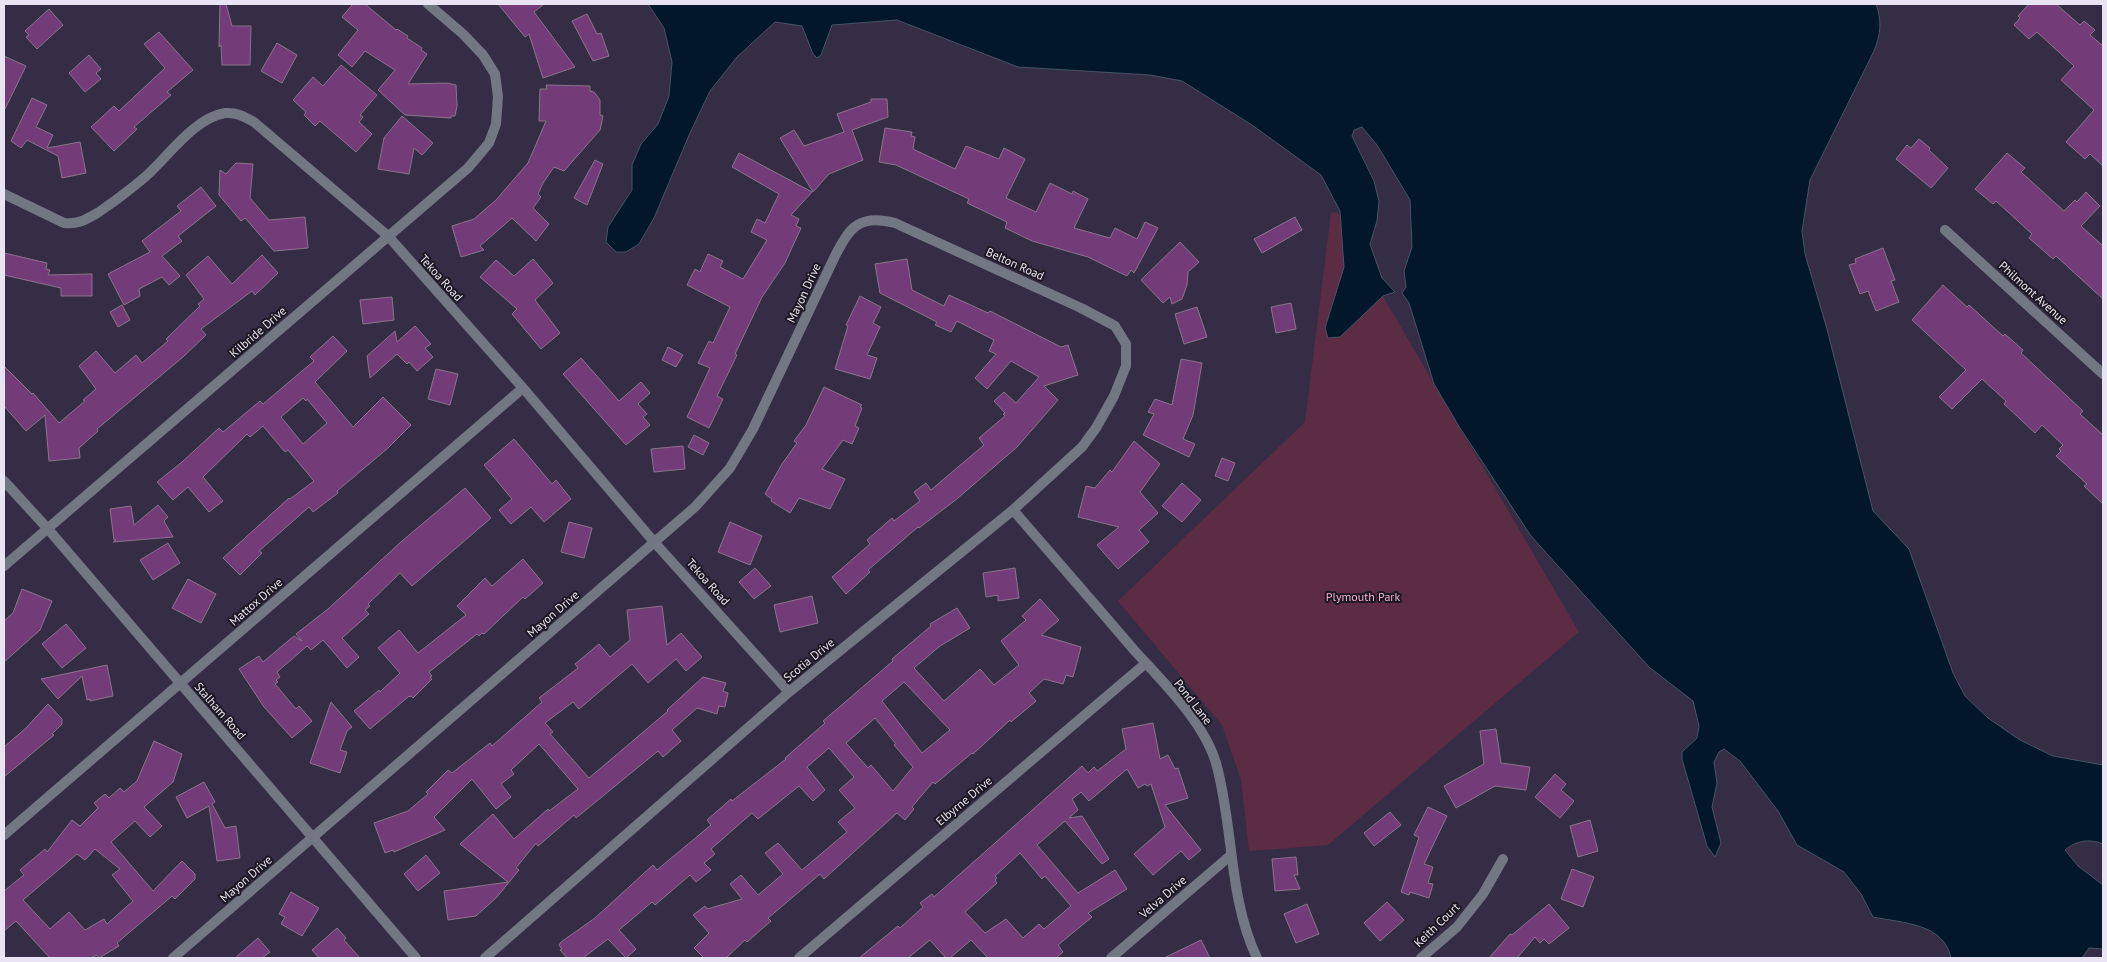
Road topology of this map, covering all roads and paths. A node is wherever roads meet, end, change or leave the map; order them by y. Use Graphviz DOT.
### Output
graph roads {
  1 [pos="428,4"];
  2 [pos="4,194"];
  3 [pos="864,222"];
  4 [pos="1945,230"];
  5 [pos="388,236"];
  6 [pos="1126,366"];
  7 [pos="2103,374"];
  8 [pos="523,388"];
  9 [pos="4,481"];
  10 [pos="1013,510"];
  11 [pos="48,529"];
  12 [pos="656,543"];
  13 [pos="4,566"];
  14 [pos="1146,663"];
  15 [pos="180,684"];
  16 [pos="789,692"];
  17 [pos="4,835"];
  18 [pos="313,838"];
  19 [pos="1231,854"];
  20 [pos="1503,859"];
  21 [pos="173,958"];
  22 [pos="416,958"];
  23 [pos="485,958"];
  24 [pos="799,958"];
  25 [pos="1111,958"];
  26 [pos="1257,958"];
  27 [pos="1421,958"];
  1 -- 5 [label="street, Kilbride Drive"];
  2 -- 5 [label="street, Tekoa Road"];
  3 -- 6 [label="street, Belton Road"];
  3 -- 12 [label="street, Mayon Drive"];
  4 -- 7 [label="street, Philmont Avenue"];
  5 -- 8 [label="street, Tekoa Road"];
  5 -- 11 [label="street, Kilbride Drive"];
  6 -- 10 [label="street, Scotia Drive"];
  8 -- 12 [label="street, Tekoa Road"];
  8 -- 15 [label="street, Mattox Drive"];
  9 -- 11 [label="street, Stalham Road"];
  10 -- 14 [label="street, Pond Lane"];
  10 -- 16 [label="street, Scotia Drive"];
  11 -- 13 [label="street, Kilbride Drive"];
  11 -- 15 [label="street, Stalham Road"];
  12 -- 16 [label="street, Tekoa Road"];
  12 -- 18 [label="street, Mayon Drive"];
  14 -- 19 [label="street, Pond Lane"];
  14 -- 24 [label="street, Elbyrne Drive"];
  15 -- 17 [label="street, Mattox Drive"];
  15 -- 18 [label="street, Stalham Road"];
  16 -- 23 [label="street, Scotia Drive"];
  18 -- 21 [label="street, Mayon Drive"];
  18 -- 22 [label="street, Stalham Road"];
  19 -- 25 [label="street, Velva Drive"];
  19 -- 26 [label="street, Pond Lane"];
  20 -- 27 [label="street, Keith Court"];
}
